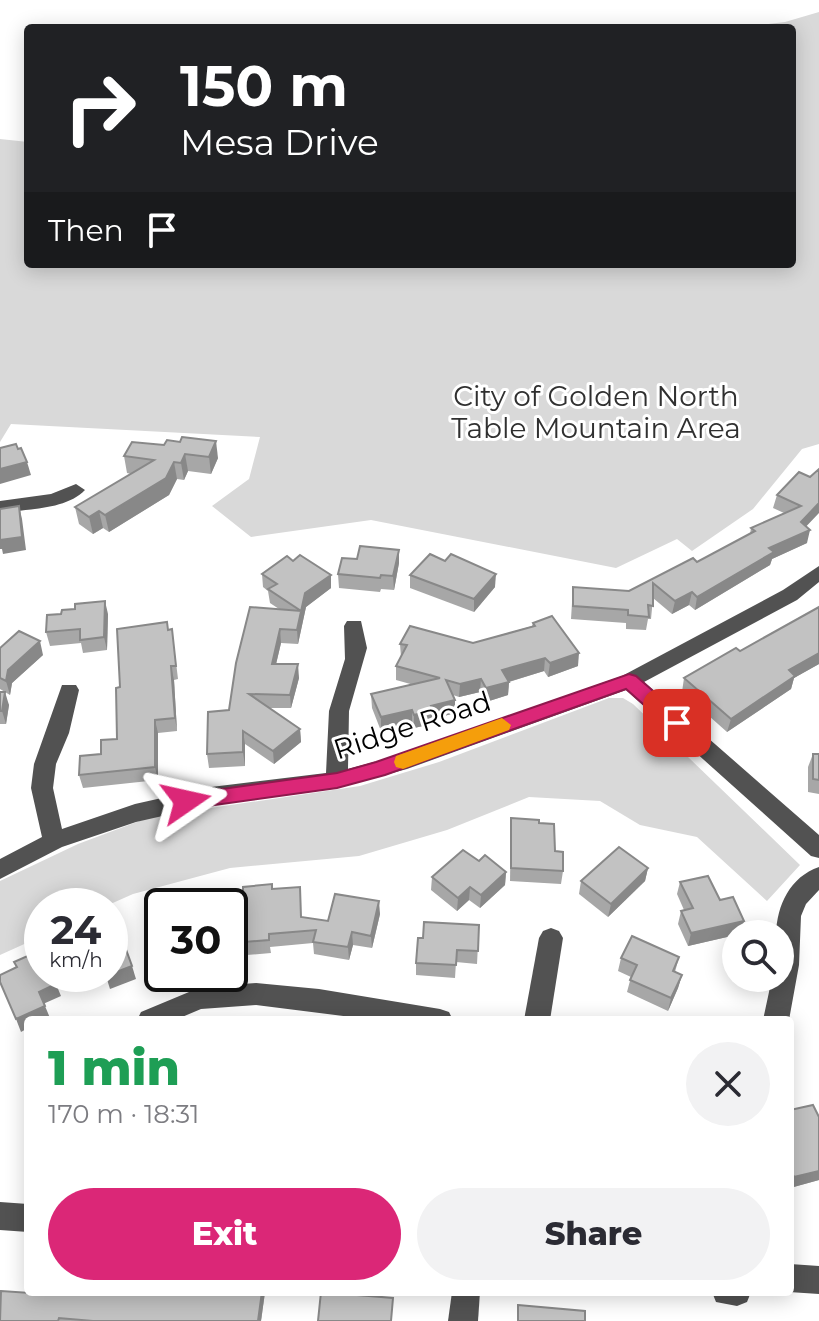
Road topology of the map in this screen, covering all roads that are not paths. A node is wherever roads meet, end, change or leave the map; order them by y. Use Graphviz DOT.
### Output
graph roads {
  1 [pos="76,490"];
  2 [pos="0,507"];
  3 [pos="819,572"];
  4 [pos="354,626"];
  5 [pos="629,681"];
  6 [pos="69,690"];
  7 [pos="337,780"];
  8 [pos="54,841"];
  9 [pos="819,849"];
  10 [pos="0,870"];
  11 [pos="819,877"];
  12 [pos="551,938"];
  13 [pos="159,1016"];
  14 [pos="413,1016"];
  15 [pos="538,1016"];
  16 [pos="777,1016"];
  17 [pos="0,1216"];
  18 [pos="24,1218"];
  19 [pos="794,1278"];
  20 [pos="819,1280"];
  21 [pos="466,1296"];
  22 [pos="463,1321"];
  1 -- 2 [label="street"];
  3 -- 5 [label="street, Ridge Road"];
  4 -- 7 [label="street"];
  5 -- 7 [label="street, Ridge Road"];
  5 -- 9 [label="street"];
  6 -- 8 [label="street"];
  7 -- 8 [label="street, Ridge Road"];
  8 -- 10 [label="street, Ridge Road"];
  11 -- 16 [label="street"];
  12 -- 15 [label="street"];
  13 -- 14 [label="street"];
  17 -- 18 [label="street"];
  19 -- 20 [label="street"];
  21 -- 22 [label="street"];
}
